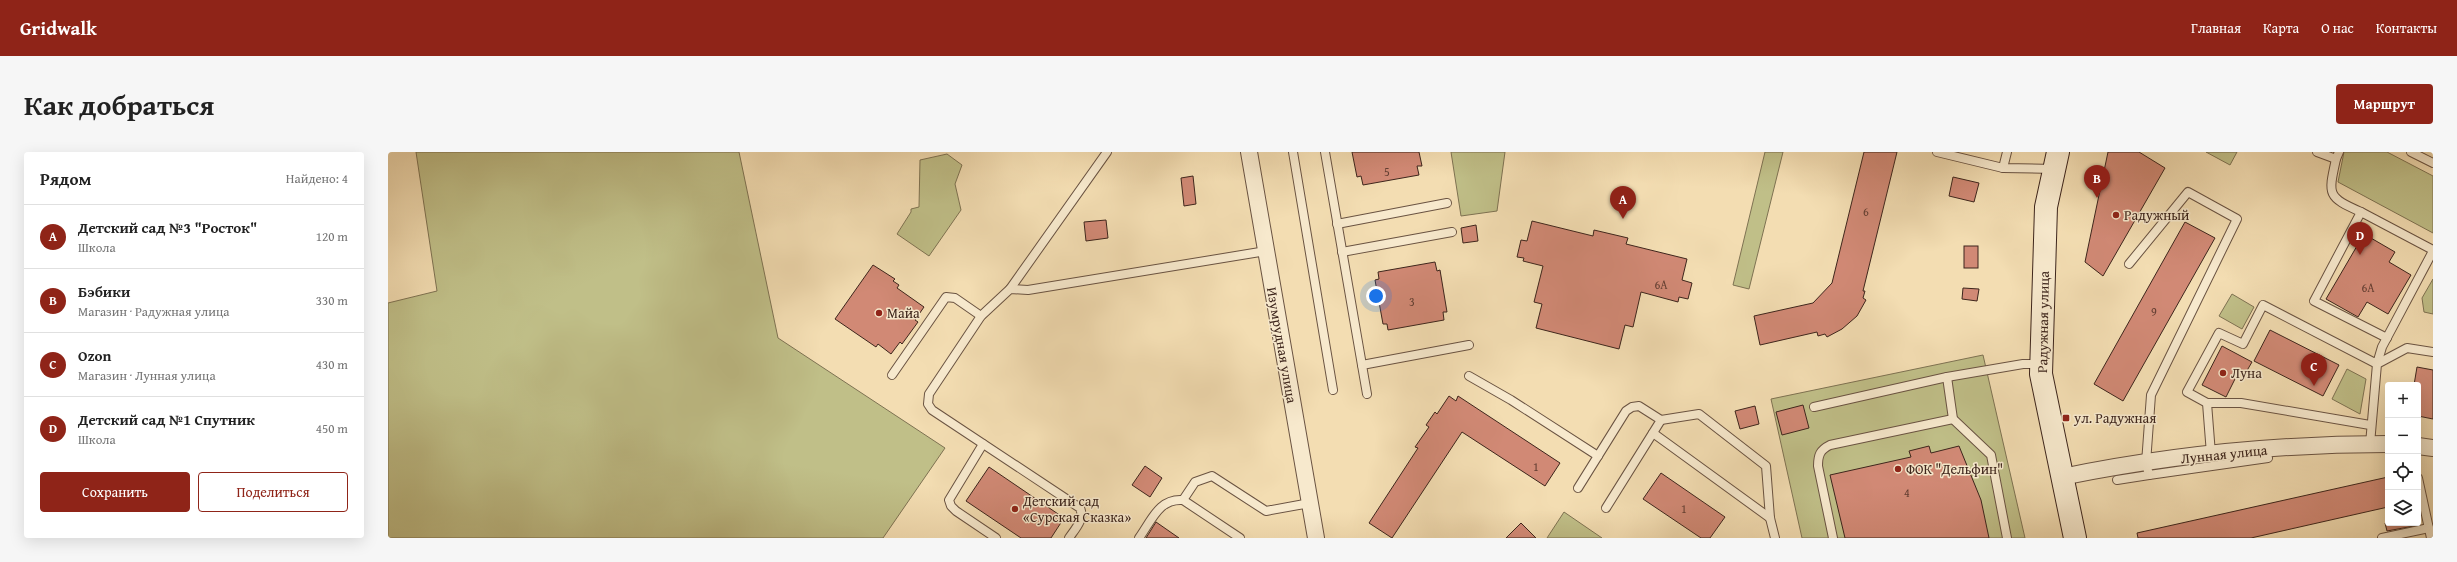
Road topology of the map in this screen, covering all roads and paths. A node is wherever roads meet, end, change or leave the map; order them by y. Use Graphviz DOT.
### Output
graph roads {
  1 [pos="1107,152"];
  2 [pos="1249,152"];
  3 [pos="1293,152"];
  4 [pos="1325,152"];
  5 [pos="1937,152"];
  6 [pos="2007,152"];
  7 [pos="2317,152"];
  8 [pos="2411,152"];
  9 [pos="2338,156"];
  10 [pos="2057,160"];
  11 [pos="2433,163"];
  12 [pos="2003,168"];
  13 [pos="1447,203"];
  14 [pos="2361,212"];
  15 [pos="1337,224"];
  16 [pos="1452,232"];
  17 [pos="1266,251"];
  18 [pos="2433,251"];
  19 [pos="1342,252"];
  20 [pos="2128,264"];
  21 [pos="1010,288"];
  22 [pos="981,316"];
  23 [pos="2387,338"];
  24 [pos="1469,345"];
  25 [pos="2433,352"];
  26 [pos="2040,364"];
  27 [pos="2377,364"];
  28 [pos="1362,365"];
  29 [pos="892,375"];
  30 [pos="1469,376"];
  31 [pos="1947,377"];
  32 [pos="1333,390"];
  33 [pos="1367,394"];
  34 [pos="2207,402"];
  35 [pos="1814,407"];
  36 [pos="1953,419"];
  37 [pos="1661,420"];
  38 [pos="2370,425"];
  39 [pos="1653,433"];
  40 [pos="983,444"];
  41 [pos="2370,444"];
  42 [pos="2385,444"];
  43 [pos="2421,446"];
  44 [pos="2433,448"];
  45 [pos="2211,454"];
  46 [pos="1598,456"];
  47 [pos="2268,458"];
  48 [pos="2148,469"];
  49 [pos="2062,477"];
  50 [pos="2117,480"];
  51 [pos="1578,488"];
  52 [pos="2421,490"];
  53 [pos="1183,500"];
  54 [pos="1310,503"];
  55 [pos="1606,508"];
  56 [pos="1770,518"];
  57 [pos="2429,528"];
  58 [pos="996,538"];
  59 [pos="1069,538"];
  60 [pos="1139,538"];
  61 [pos="1240,538"];
  62 [pos="1316,538"];
  63 [pos="1775,538"];
  64 [pos="1833,538"];
  65 [pos="2007,538"];
  66 [pos="2075,538"];
  67 [pos="2382,538"];
  68 [pos="2431,538"];
  1 -- 21 [label="lane"];
  2 -- 17 [label="street, Изумрудная улица"];
  3 -- 32 [label="lane"];
  4 -- 15 [label="lane"];
  5 -- 12 [label="lane"];
  6 -- 12 [label="lane"];
  7 -- 9 [label="lane"];
  8 -- 11 [label="lane"];
  9 -- 14 [label="lane"];
  10 -- 12 [label="lane"];
  10 -- 26 [label="main road, Радужная улица"];
  13 -- 15 [label="lane"];
  14 -- 18 [label="lane"];
  14 -- 23 [label="lane"];
  15 -- 19 [label="lane"];
  16 -- 19 [label="lane"];
  17 -- 21 [label="lane"];
  17 -- 54 [label="street, Изумрудная улица"];
  18 -- 23 [label="lane"];
  19 -- 28 [label="lane"];
  20 -- 48 [label="lane"];
  21 -- 22 [label="lane"];
  22 -- 29 [label="lane"];
  22 -- 40 [label="lane"];
  23 -- 27 [label="lane"];
  24 -- 28 [label="lane"];
  25 -- 27 [label="lane"];
  26 -- 31 [label="lane"];
  26 -- 49 [label="main road, Радужная улица"];
  27 -- 34 [label="lane"];
  27 -- 38 [label="lane"];
  28 -- 33 [label="lane"];
  30 -- 46 [label="lane"];
  31 -- 35 [label="lane"];
  31 -- 36 [label="lane"];
  34 -- 38 [label="lane"];
  34 -- 45 [label="lane"];
  36 -- 64 [label="lane"];
  36 -- 65 [label="lane"];
  37 -- 39 [label="lane"];
  37 -- 46 [label="lane"];
  37 -- 56 [label="lane"];
  38 -- 41 [label="lane"];
  39 -- 55 [label="lane"];
  39 -- 56 [label="lane"];
  40 -- 58 [label="lane"];
  40 -- 59 [label="lane"];
  41 -- 42 [label="street, Лунная улица"];
  41 -- 45 [label="street, Лунная улица"];
  43 -- 44 [label="street"];
  45 -- 48 [label="street, Лунная улица"];
  46 -- 51 [label="lane"];
  47 -- 48 [label="lane"];
  48 -- 49 [label="street, Лунная улица"];
  48 -- 50 [label="lane"];
  49 -- 66 [label="main road, Радужная улица"];
  52 -- 57 [label="lane"];
  53 -- 54 [label="lane"];
  53 -- 60 [label="lane"];
  53 -- 61 [label="lane"];
  54 -- 62 [label="street, Изумрудная улица"];
  56 -- 63 [label="lane"];
  57 -- 67 [label="lane"];
  57 -- 68 [label="lane"];
}
